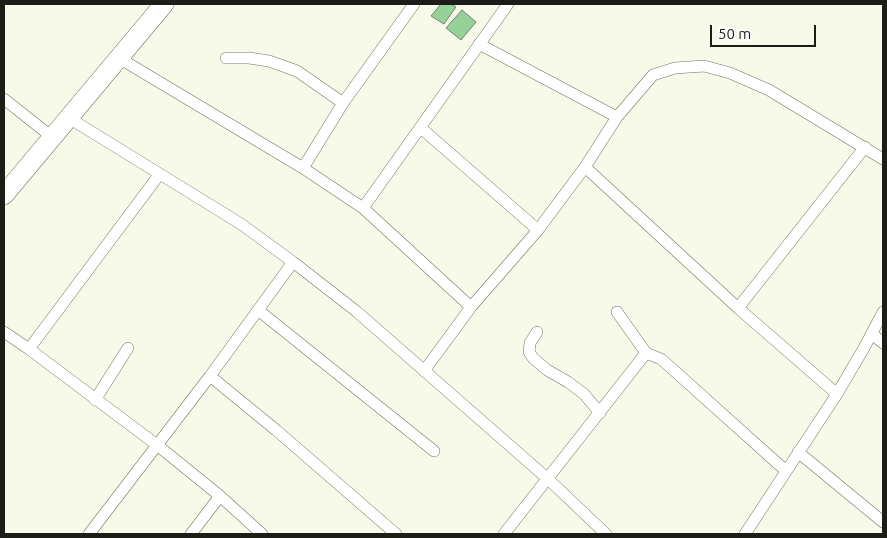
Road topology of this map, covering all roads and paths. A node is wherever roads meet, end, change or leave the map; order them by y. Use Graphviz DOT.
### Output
graph roads {
  1 [pos="414,4"];
  2 [pos="508,4"];
  3 [pos="159,5"];
  4 [pos="479,44"];
  5 [pos="119,58"];
  6 [pos="226,58"];
  7 [pos="4,99"];
  8 [pos="343,103"];
  9 [pos="617,117"];
  10 [pos="69,118"];
  11 [pos="421,128"];
  12 [pos="52,137"];
  13 [pos="865,147"];
  14 [pos="883,159"];
  15 [pos="585,167"];
  16 [pos="303,168"];
  17 [pos="159,175"];
  18 [pos="4,195"];
  19 [pos="363,208"];
  20 [pos="538,230"];
  21 [pos="293,262"];
  22 [pos="471,307"];
  23 [pos="738,308"];
  24 [pos="258,310"];
  25 [pos="617,312"];
  26 [pos="883,312"];
  27 [pos="4,332"];
  28 [pos="537,332"];
  29 [pos="872,334"];
  30 [pos="883,342"];
  31 [pos="128,348"];
  32 [pos="29,349"];
  33 [pos="646,353"];
  34 [pos="424,371"];
  35 [pos="210,376"];
  36 [pos="837,394"];
  37 [pos="95,400"];
  38 [pos="600,413"];
  39 [pos="157,445"];
  40 [pos="434,451"];
  41 [pos="798,452"];
  42 [pos="786,471"];
  43 [pos="548,480"];
  44 [pos="220,496"];
  45 [pos="883,522"];
  46 [pos="89,534"];
  47 [pos="191,534"];
  48 [pos="262,534"];
  49 [pos="396,534"];
  50 [pos="504,534"];
  51 [pos="606,534"];
  52 [pos="745,534"];
  1 -- 8 [label="street"];
  2 -- 4 [label="street"];
  3 -- 5 [label="main road"];
  4 -- 9 [label="street"];
  4 -- 11 [label="street"];
  5 -- 10 [label="main road"];
  5 -- 16 [label="street"];
  6 -- 8 [label="street"];
  7 -- 12 [label="street"];
  8 -- 16 [label="street"];
  9 -- 13 [label="street"];
  9 -- 15 [label="street"];
  10 -- 12 [label="main road"];
  10 -- 17 [label="street"];
  11 -- 19 [label="street"];
  11 -- 20 [label="street"];
  12 -- 18 [label="main road"];
  13 -- 14 [label="street"];
  13 -- 23 [label="street"];
  15 -- 20 [label="street"];
  15 -- 23 [label="street"];
  16 -- 19 [label="street"];
  17 -- 21 [label="street"];
  17 -- 32 [label="street"];
  19 -- 22 [label="street"];
  20 -- 22 [label="street"];
  21 -- 24 [label="street"];
  21 -- 34 [label="street"];
  22 -- 34 [label="street"];
  23 -- 36 [label="street"];
  24 -- 35 [label="street"];
  24 -- 40 [label="street"];
  25 -- 33 [label="street"];
  26 -- 29 [label="street"];
  27 -- 32 [label="street"];
  28 -- 38 [label="street"];
  29 -- 30 [label="street"];
  29 -- 36 [label="street"];
  31 -- 37 [label="street"];
  32 -- 37 [label="street"];
  33 -- 38 [label="street"];
  33 -- 42 [label="street"];
  34 -- 43 [label="street"];
  35 -- 39 [label="street"];
  35 -- 49 [label="street"];
  36 -- 41 [label="street"];
  37 -- 39 [label="street"];
  38 -- 43 [label="street"];
  39 -- 44 [label="street"];
  39 -- 46 [label="street"];
  41 -- 42 [label="street"];
  41 -- 45 [label="street"];
  42 -- 52 [label="street"];
  43 -- 50 [label="street"];
  43 -- 51 [label="street"];
  44 -- 47 [label="street"];
  44 -- 48 [label="street"];
}
